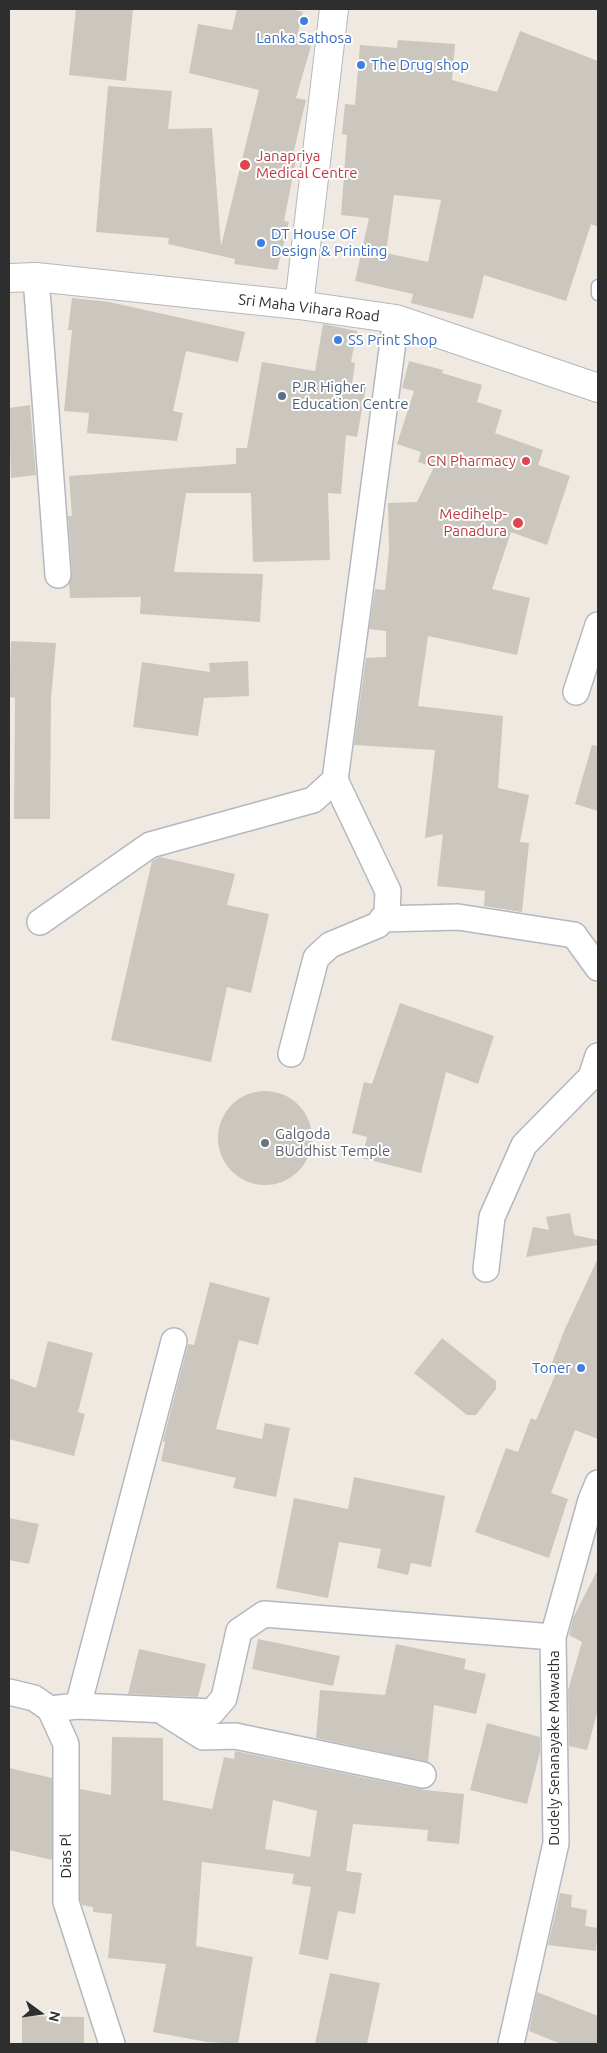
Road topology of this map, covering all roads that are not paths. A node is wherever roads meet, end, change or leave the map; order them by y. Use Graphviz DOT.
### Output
graph roads {
  1 [pos="334,9"];
  2 [pos="36,277"];
  3 [pos="9,278"];
  4 [pos="598,286"];
  5 [pos="598,294"];
  6 [pos="299,306"];
  7 [pos="396,320"];
  8 [pos="598,388"];
  9 [pos="58,575"];
  10 [pos="598,625"];
  11 [pos="576,692"];
  12 [pos="335,780"];
  13 [pos="382,919"];
  14 [pos="40,922"];
  15 [pos="598,968"];
  16 [pos="291,1054"];
  17 [pos="598,1056"];
  18 [pos="486,1269"];
  19 [pos="174,1340"];
  20 [pos="598,1483"];
  21 [pos="553,1637"];
  22 [pos="9,1692"];
  23 [pos="78,1706"];
  24 [pos="50,1709"];
  25 [pos="159,1710"];
  26 [pos="423,1776"];
  27 [pos="112,2044"];
  28 [pos="511,2044"];
  1 -- 6 [label="street"];
  2 -- 3 [label="street, Sri Maha Vihara Road"];
  2 -- 6 [label="street, Sri Maha Vihara Road"];
  2 -- 9 [label="street"];
  4 -- 5 [label="lane"];
  6 -- 7 [label="street, Sri Maha Vihara Road"];
  7 -- 8 [label="street, Sri Maha Vihara Road"];
  7 -- 12 [label="street"];
  10 -- 11 [label="street"];
  12 -- 13 [label="street"];
  12 -- 14 [label="street"];
  13 -- 15 [label="street"];
  13 -- 16 [label="street"];
  17 -- 18 [label="street"];
  19 -- 23 [label="street"];
  20 -- 21 [label="street, Dudely Senanayake Mawatha"];
  21 -- 25 [label="street"];
  21 -- 28 [label="street, Dudely Senanayake Mawatha"];
  22 -- 24 [label="street"];
  23 -- 24 [label="street"];
  23 -- 25 [label="street"];
  24 -- 27 [label="street, Dias Pl"];
  25 -- 26 [label="street"];
}
